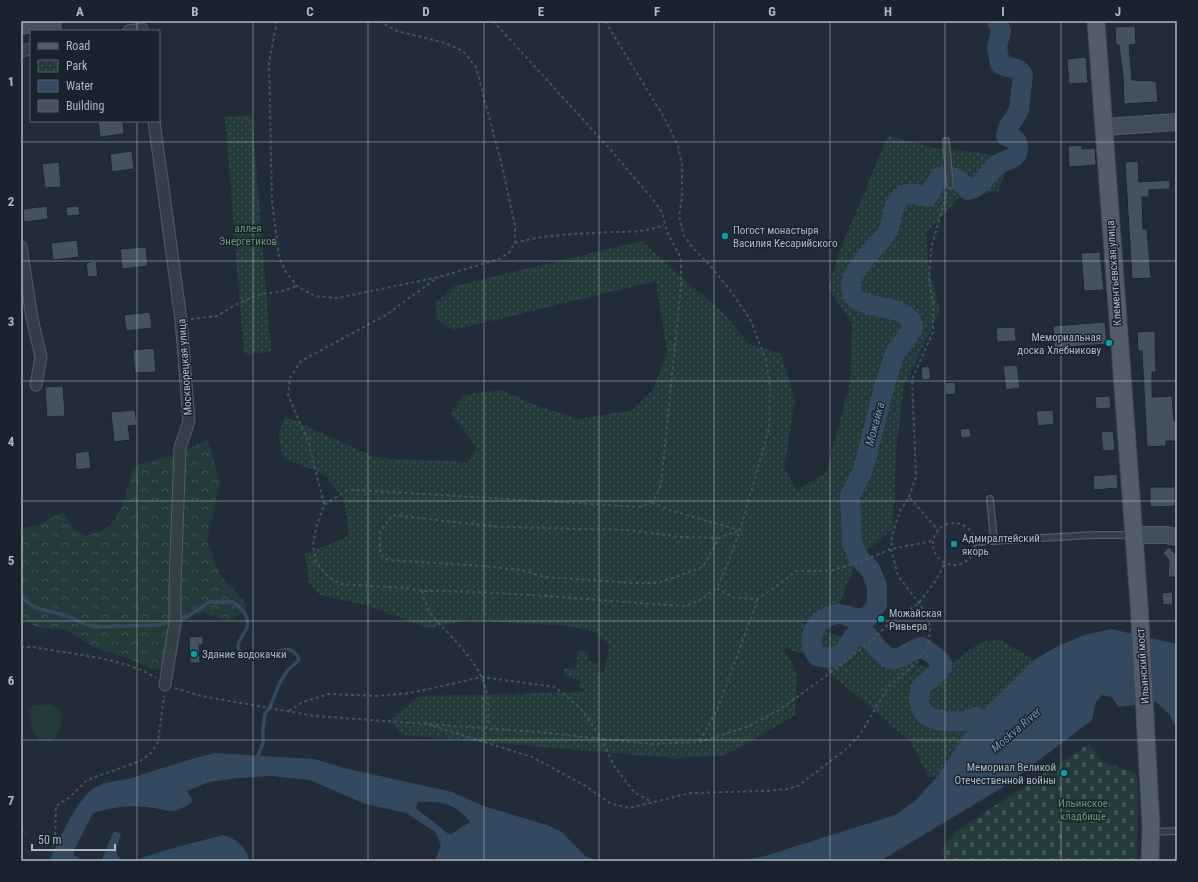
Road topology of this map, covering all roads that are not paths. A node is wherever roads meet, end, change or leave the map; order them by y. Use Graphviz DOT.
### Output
graph roads {
  1 [pos="1096,21"];
  2 [pos="142,27"];
  3 [pos="132,30"];
  4 [pos="154,122"];
  5 [pos="1177,122"];
  6 [pos="1104,127"];
  7 [pos="946,141"];
  8 [pos="950,185"];
  9 [pos="21,247"];
  10 [pos="36,385"];
  11 [pos="990,499"];
  12 [pos="1134,535"];
  13 [pos="1177,537"];
  14 [pos="994,540"];
  15 [pos="975,542"];
  16 [pos="1137,573"];
  17 [pos="165,685"];
  18 [pos="1177,831"];
  19 [pos="1151,832"];
  20 [pos="1150,861"];
  1 -- 6 [label="main road, Клементьевская улица"];
  2 -- 3 [label="street"];
  4 -- 17 [label="street, Москворецкая улица"];
  5 -- 6 [label="street"];
  6 -- 12 [label="main road, Клементьевская улица"];
  7 -- 8 [label="lane"];
  9 -- 10 [label="street"];
  11 -- 14 [label="lane"];
  12 -- 13 [label="street"];
  12 -- 14 [label="lane"];
  12 -- 16 [label="main road, Клементьевская улица"];
  14 -- 15 [label="lane"];
  16 -- 19 [label="main road, Ильинский мост"];
  18 -- 19 [label="lane"];
  19 -- 20 [label="main road, Ильинский мост"];
}
